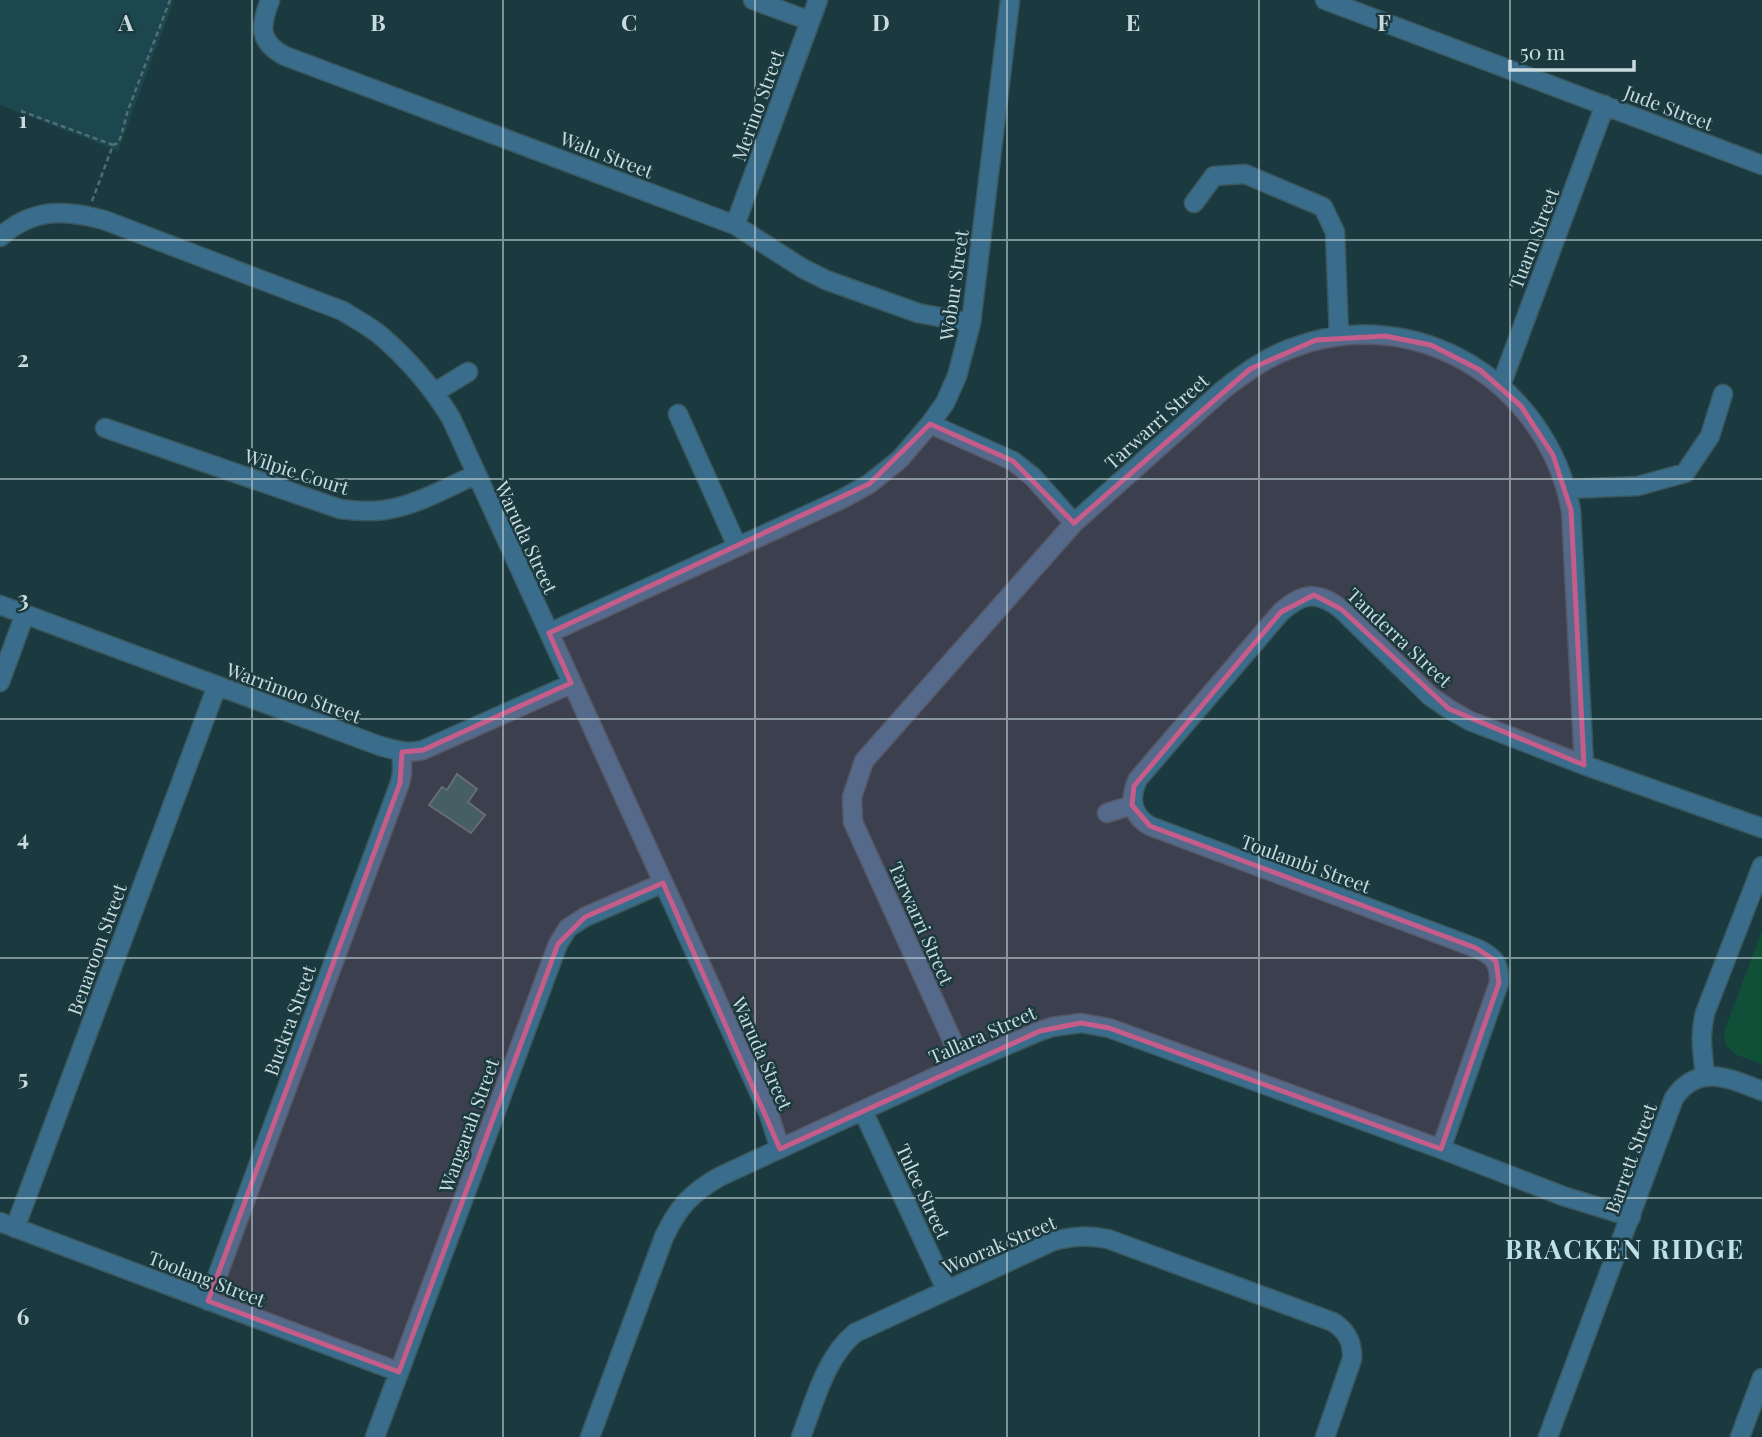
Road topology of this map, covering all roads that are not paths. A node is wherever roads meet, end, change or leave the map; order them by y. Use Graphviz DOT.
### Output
graph roads {
  1 [pos="270,0"];
  2 [pos="753,0"];
  3 [pos="818,0"];
  4 [pos="1010,0"];
  5 [pos="1325,0"];
  6 [pos="810,22"];
  7 [pos="1605,105"];
  8 [pos="1762,165"];
  9 [pos="1194,203"];
  10 [pos="735,225"];
  11 [pos="0,237"];
  12 [pos="971,323"];
  13 [pos="1339,336"];
  14 [pos="468,372"];
  15 [pos="1501,385"];
  16 [pos="435,392"];
  17 [pos="1723,394"];
  18 [pos="678,414"];
  19 [pos="930,424"];
  20 [pos="105,428"];
  21 [pos="475,475"];
  22 [pos="1567,489"];
  23 [pos="1074,523"];
  24 [pos="737,547"];
  25 [pos="0,605"];
  26 [pos="25,614"];
  27 [pos="549,633"];
  28 [pos="0,682"];
  29 [pos="571,684"];
  30 [pos="217,686"];
  31 [pos="402,752"];
  32 [pos="1584,765"];
  33 [pos="1132,805"];
  34 [pos="1107,813"];
  35 [pos="1762,828"];
  36 [pos="1762,866"];
  37 [pos="663,883"];
  38 [pos="963,1064"];
  39 [pos="1704,1076"];
  40 [pos="1762,1091"];
  41 [pos="863,1111"];
  42 [pos="780,1149"];
  43 [pos="1441,1149"];
  44 [pos="1631,1217"];
  45 [pos="8,1225"];
  46 [pos="946,1289"];
  47 [pos="208,1301"];
  48 [pos="399,1371"];
  49 [pos="1762,1377"];
  50 [pos="375,1437"];
  51 [pos="590,1437"];
  52 [pos="802,1437"];
  53 [pos="1325,1437"];
  54 [pos="1548,1437"];
  55 [pos="1740,1437"];
  1 -- 10 [label="street, Walu Street"];
  2 -- 6 [label="street"];
  3 -- 6 [label="street, Merino Street"];
  4 -- 12 [label="street, Wobur Street"];
  5 -- 7 [label="street, Jude Street"];
  6 -- 10 [label="street, Merino Street"];
  7 -- 8 [label="street, Jude Street"];
  7 -- 15 [label="street, Tuarn Street"];
  9 -- 13 [label="street"];
  10 -- 12 [label="street, Walu Street"];
  11 -- 16 [label="street, Waruda Street"];
  12 -- 19 [label="street, Wobur Street"];
  13 -- 15 [label="street, Tarwarri Street"];
  13 -- 23 [label="street, Tarwarri Street"];
  14 -- 16 [label="street"];
  15 -- 22 [label="street, Tarwarri Street"];
  16 -- 21 [label="street, Waruda Street"];
  17 -- 22 [label="street"];
  18 -- 24 [label="street"];
  19 -- 23 [label="street"];
  19 -- 24 [label="street, Wobur Street"];
  20 -- 21 [label="street, Wilpie Court"];
  21 -- 27 [label="street, Waruda Street"];
  22 -- 32 [label="street, Tarwarri Street"];
  23 -- 38 [label="street, Tarwarri Street"];
  24 -- 27 [label="street, Wobur Street"];
  25 -- 26 [label="street, Warrimoo Street"];
  26 -- 28 [label="street"];
  26 -- 30 [label="street, Warrimoo Street"];
  27 -- 29 [label="street, Waruda Street"];
  29 -- 31 [label="street, Warrimoo Street"];
  29 -- 37 [label="street, Waruda Street"];
  30 -- 31 [label="street, Warrimoo Street"];
  30 -- 45 [label="street, Benaroon Street"];
  31 -- 47 [label="street, Buckra Street"];
  32 -- 33 [label="street, Tanderra Street"];
  32 -- 35 [label="street, Tanderra Street"];
  33 -- 34 [label="street"];
  33 -- 43 [label="street, Toulambi Street"];
  36 -- 39 [label="street"];
  37 -- 42 [label="street, Waruda Street"];
  37 -- 48 [label="street, Wangarah Street"];
  38 -- 41 [label="street, Tallara Street"];
  38 -- 43 [label="street, Tallara Street"];
  39 -- 40 [label="street"];
  39 -- 44 [label="street, Barrett Street"];
  41 -- 42 [label="street, Tallara Street"];
  41 -- 46 [label="street, Tulee Street"];
  42 -- 51 [label="street, Tallara Street"];
  43 -- 44 [label="street, Tallara Street"];
  44 -- 54 [label="street, Barrett Street"];
  45 -- 47 [label="street, Toolang Street"];
  46 -- 52 [label="street, Woorak Street"];
  46 -- 53 [label="street, Woorak Street"];
  47 -- 48 [label="street, Toolang Street"];
  48 -- 50 [label="street, Wangarah Street"];
  49 -- 55 [label="street"];
}
